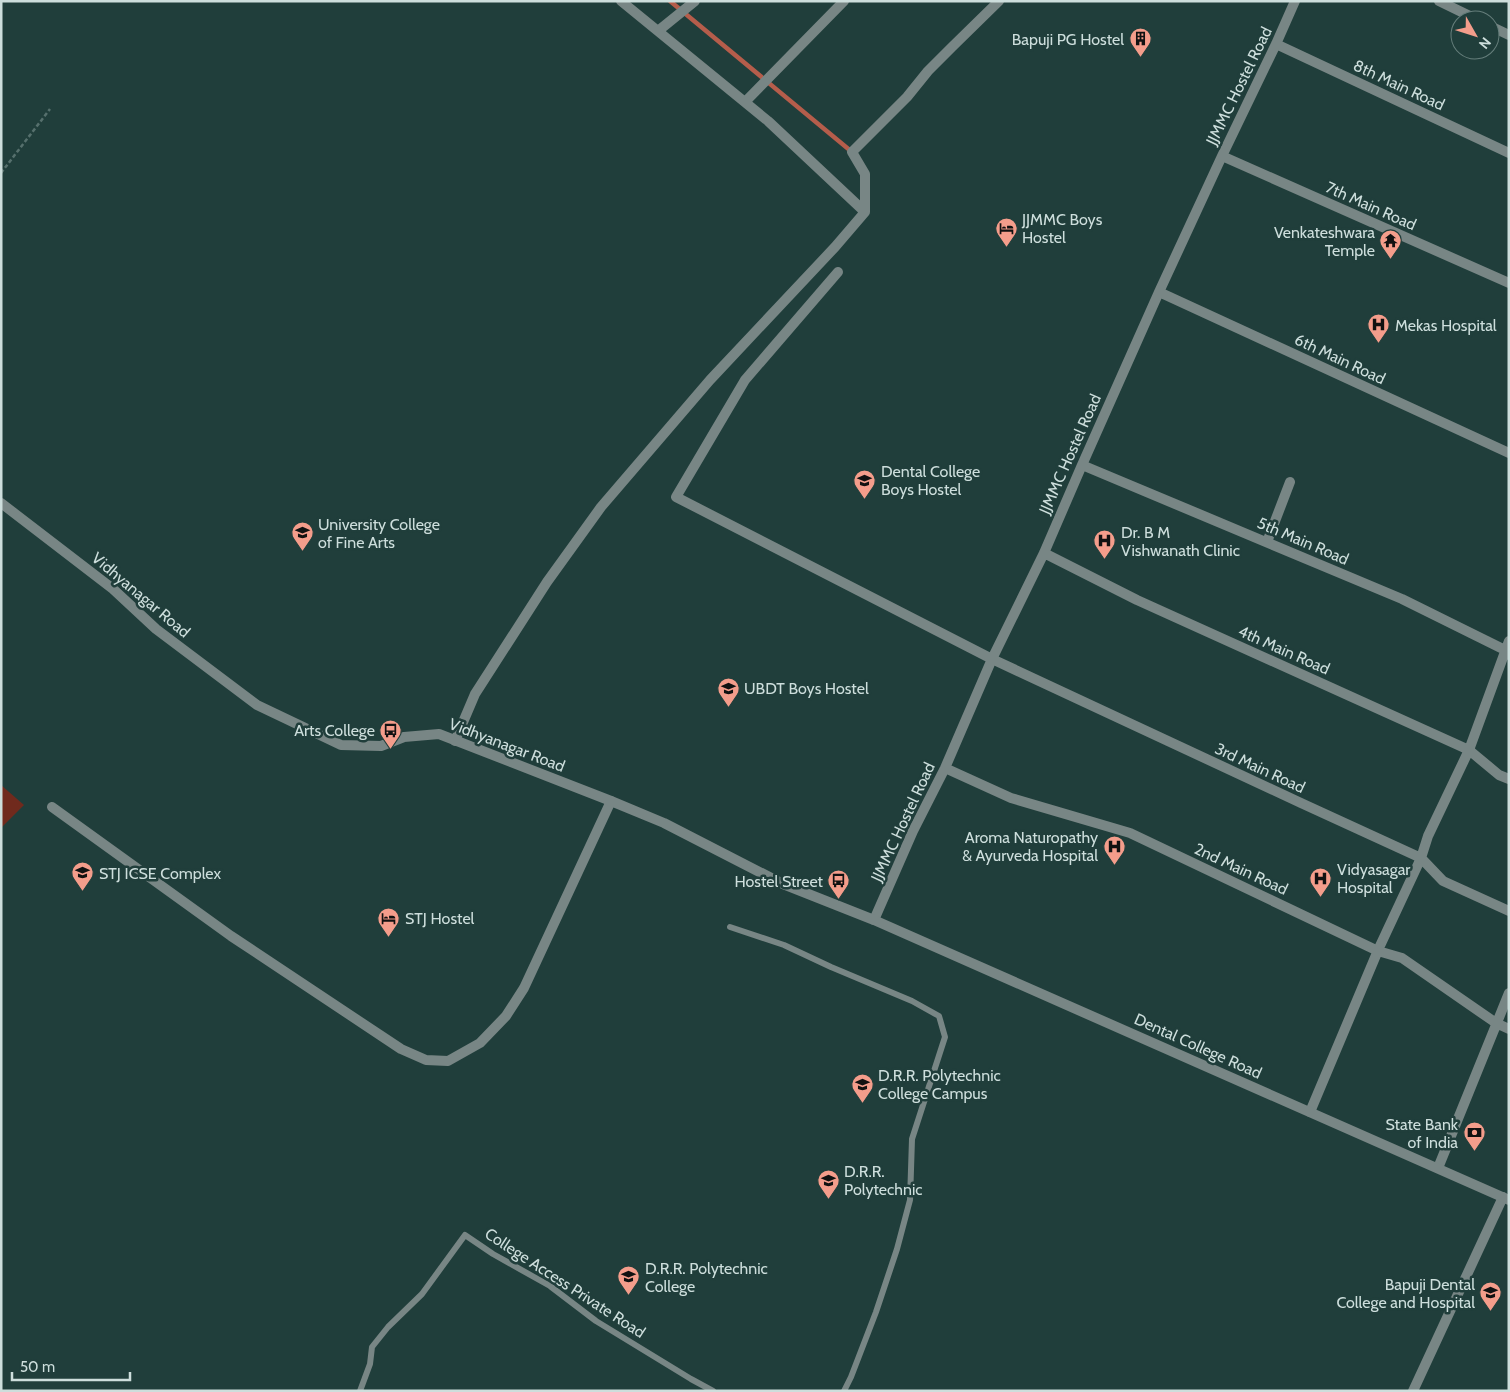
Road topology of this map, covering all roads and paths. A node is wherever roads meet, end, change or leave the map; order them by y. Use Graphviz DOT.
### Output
graph roads {
  1 [pos="621,1"];
  2 [pos="695,1"];
  3 [pos="844,1"];
  4 [pos="999,1"];
  5 [pos="1295,1"];
  6 [pos="1439,1"];
  7 [pos="1457,10"];
  8 [pos="658,31"];
  9 [pos="1276,44"];
  10 [pos="745,102"];
  11 [pos="50,109"];
  12 [pos="1509,153"];
  13 [pos="1222,156"];
  14 [pos="1,173"];
  15 [pos="865,212"];
  16 [pos="838,272"];
  17 [pos="1509,283"];
  18 [pos="1159,292"];
  19 [pos="1509,453"];
  20 [pos="1082,465"];
  21 [pos="1290,482"];
  22 [pos="1,503"];
  23 [pos="1267,542"];
  24 [pos="1044,554"];
  25 [pos="1508,649"];
  26 [pos="992,659"];
  27 [pos="455,740"];
  28 [pos="1469,750"];
  29 [pos="945,768"];
  30 [pos="1509,779"];
  31 [pos="611,801"];
  32 [pos="52,807"];
  33 [pos="1421,858"];
  34 [pos="1509,911"];
  35 [pos="874,920"];
  36 [pos="730,927"];
  37 [pos="1378,950"];
  38 [pos="1509,993"];
  39 [pos="1496,1023"];
  40 [pos="1509,1029"];
  41 [pos="1310,1112"];
  42 [pos="1438,1168"];
  43 [pos="1506,1198"];
  44 [pos="360,1391"];
  45 [pos="713,1391"];
  46 [pos="844,1391"];
  47 [pos="1413,1391"];
  1 -- 8 [label="street"];
  2 -- 8 [label="street"];
  3 -- 10 [label="street"];
  4 -- 15 [label="street"];
  5 -- 9 [label="street, JJMMC Hostel Road"];
  6 -- 7 [label="street"];
  8 -- 10 [label="street"];
  9 -- 12 [label="street, 8th Main Road"];
  9 -- 13 [label="street, JJMMC Hostel Road"];
  10 -- 15 [label="street"];
  11 -- 14 [label="path"];
  13 -- 17 [label="street, 7th Main Road"];
  13 -- 18 [label="street, JJMMC Hostel Road"];
  15 -- 27 [label="street"];
  16 -- 26 [label="street, 3rd Main Road"];
  18 -- 19 [label="street, 6th Main Road"];
  18 -- 20 [label="street, JJMMC Hostel Road"];
  20 -- 23 [label="street, 5th Main Road"];
  20 -- 24 [label="street, JJMMC Hostel Road"];
  21 -- 23 [label="street"];
  22 -- 27 [label="street, Vidhyanagar Road"];
  23 -- 25 [label="street, 5th Main Road"];
  24 -- 26 [label="street, JJMMC Hostel Road"];
  24 -- 28 [label="street, 4th Main Road"];
  25 -- 28 [label="street"];
  26 -- 29 [label="street, JJMMC Hostel Road"];
  26 -- 33 [label="street, 3rd Main Road"];
  27 -- 31 [label="street, Vidhyanagar Road"];
  28 -- 30 [label="street, 4th Main Road"];
  28 -- 33 [label="street"];
  29 -- 35 [label="street, JJMMC Hostel Road"];
  29 -- 37 [label="street, 2nd Main Road"];
  31 -- 32 [label="street"];
  31 -- 35 [label="street, Vidhyanagar Road"];
  33 -- 34 [label="street, 3rd Main Road"];
  33 -- 37 [label="street"];
  35 -- 41 [label="street, Dental College Road"];
  36 -- 46 [label="lane"];
  37 -- 39 [label="street, 2nd Main Road"];
  37 -- 41 [label="street"];
  38 -- 39 [label="street"];
  39 -- 40 [label="street, 2nd Main Road"];
  39 -- 42 [label="street"];
  41 -- 42 [label="street, Dental College Road"];
  42 -- 43 [label="street, Dental College Road"];
  43 -- 47 [label="street"];
  44 -- 45 [label="lane, College Access Private Road"];
}
